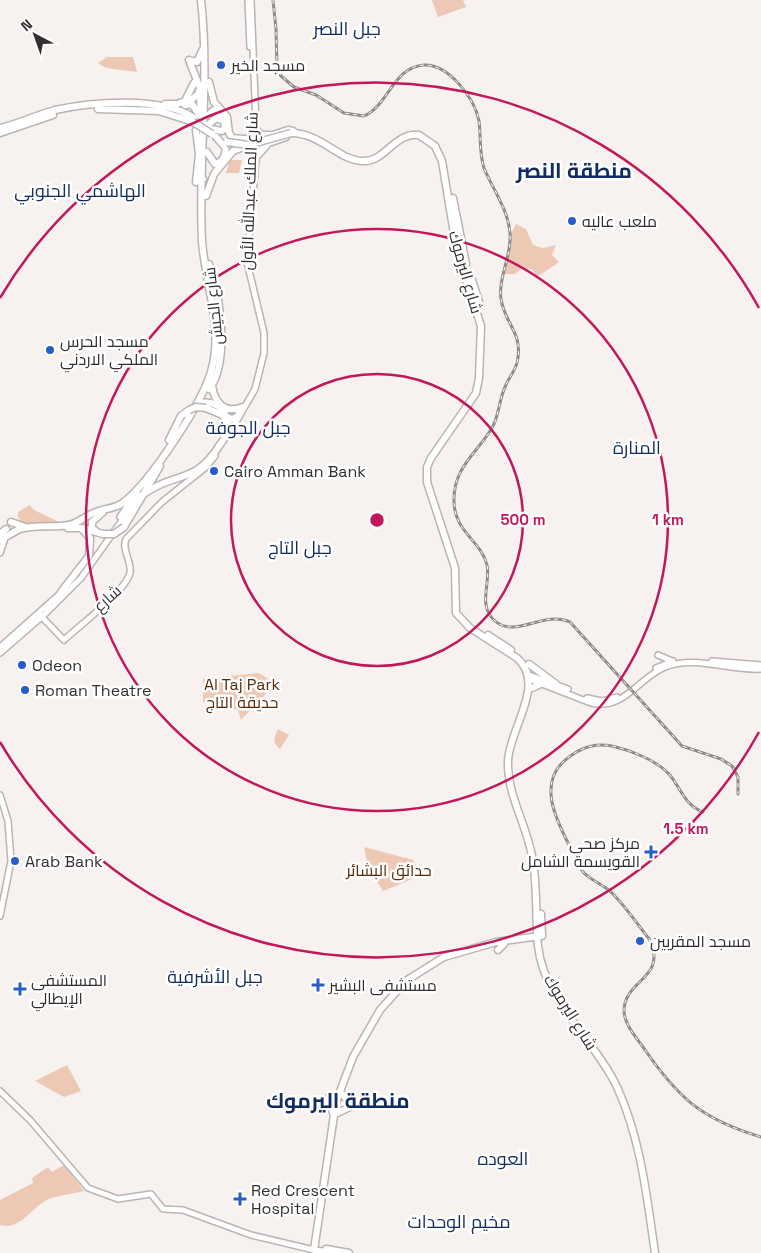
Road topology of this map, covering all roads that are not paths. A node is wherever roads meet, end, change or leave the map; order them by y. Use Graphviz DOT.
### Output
graph roads {
  1 [pos="203,0"];
  2 [pos="249,0"];
  3 [pos="204,45"];
  4 [pos="205,54"];
  5 [pos="188,60"];
  6 [pos="195,81"];
  7 [pos="209,82"];
  8 [pos="200,97"];
  9 [pos="188,103"];
  10 [pos="144,104"];
  11 [pos="186,114"];
  12 [pos="208,116"];
  13 [pos="0,128"];
  14 [pos="214,131"];
  15 [pos="255,131"];
  16 [pos="294,132"];
  17 [pos="0,133"];
  18 [pos="270,135"];
  19 [pos="270,143"];
  20 [pos="253,146"];
  21 [pos="203,153"];
  22 [pos="195,186"];
  23 [pos="204,193"];
  24 [pos="253,197"];
  25 [pos="255,215"];
  26 [pos="457,236"];
  27 [pos="468,247"];
  28 [pos="462,253"];
  29 [pos="211,388"];
  30 [pos="204,406"];
  31 [pos="243,407"];
  32 [pos="223,416"];
  33 [pos="239,420"];
  34 [pos="227,434"];
  35 [pos="162,456"];
  36 [pos="199,470"];
  37 [pos="152,478"];
  38 [pos="188,480"];
  39 [pos="144,481"];
  40 [pos="160,486"];
  41 [pos="143,495"];
  42 [pos="106,510"];
  43 [pos="14,514"];
  44 [pos="11,522"];
  45 [pos="25,527"];
  46 [pos="82,528"];
  47 [pos="6,529"];
  48 [pos="100,533"];
  49 [pos="1,540"];
  50 [pos="123,545"];
  51 [pos="0,553"];
  52 [pos="61,592"];
  53 [pos="41,616"];
  54 [pos="0,647"];
  55 [pos="0,653"];
  56 [pos="673,661"];
  57 [pos="529,664"];
  58 [pos="761,665"];
  59 [pos="655,668"];
  60 [pos="761,669"];
  61 [pos="531,678"];
  62 [pos="543,683"];
  63 [pos="556,684"];
  64 [pos="532,688"];
  65 [pos="0,795"];
  66 [pos="0,916"];
  67 [pos="537,924"];
  68 [pos="540,938"];
  69 [pos="528,939"];
  70 [pos="504,944"];
  71 [pos="489,946"];
  72 [pos="538,948"];
  73 [pos="564,1003"];
  74 [pos="621,1090"];
  75 [pos="0,1091"];
  76 [pos="341,1094"];
  77 [pos="335,1114"];
  78 [pos="317,1248"];
  79 [pos="329,1253"];
  80 [pos="349,1253"];
  81 [pos="655,1253"];
  82 [pos="659,1253"];
  1 -- 3 [label="highway, شارع الجيش"];
  1 -- 7 [label="highway, شارع الجيش"];
  2 -- 15 [label="main road, شارع الملك عبدالله الأول"];
  3 -- 4 [label="highway, شارع الجيش"];
  3 -- 5 [label="highway"];
  4 -- 6 [label="highway"];
  4 -- 21 [label="highway, شارع الجيش"];
  5 -- 6 [label="highway"];
  5 -- 9 [label="highway"];
  6 -- 10 [label="highway"];
  7 -- 12 [label="highway, شارع الجيش"];
  7 -- 14 [label="highway"];
  8 -- 14 [label="highway"];
  9 -- 11 [label="highway"];
  9 -- 14 [label="highway"];
  10 -- 11 [label="highway"];
  10 -- 13 [label="highway"];
  11 -- 14 [label="highway"];
  12 -- 14 [label="highway, شارع الجيش"];
  12 -- 14 [label="highway"];
  14 -- 16 [label="highway, شارع اليرموك, bridge"];
  14 -- 17 [label="highway"];
  14 -- 20 [label="highway"];
  14 -- 20 [label="highway"];
  14 -- 21 [label="highway, شارع الجيش"];
  14 -- 21 [label="highway"];
  14 -- 21 [label="highway"];
  15 -- 18 [label="highway"];
  15 -- 20 [label="highway"];
  15 -- 20 [label="main road, شارع الملك عبدالله الأول"];
  16 -- 18 [label="highway"];
  16 -- 19 [label="highway"];
  16 -- 26 [label="highway, شارع اليرموك"];
  16 -- 26 [label="highway, شارع اليرموك"];
  18 -- 20 [label="highway"];
  19 -- 20 [label="highway"];
  19 -- 20 [label="highway"];
  20 -- 23 [label="highway"];
  20 -- 24 [label="main road, شارع الملك عبدالله الأول"];
  20 -- 31 [label="main road, شارع الملك عبدالله الأول"];
  21 -- 23 [label="highway, شارع الجيش"];
  21 -- 23 [label="highway, شارع الجيش"];
  22 -- 23 [label="highway"];
  23 -- 29 [label="highway, شارع الجيش"];
  23 -- 35 [label="highway, شارع الجيش"];
  24 -- 25 [label="main road"];
  24 -- 33 [label="main road, شارع الملك عبدالله الأول"];
  26 -- 28 [label="highway, شارع اليرموك"];
  26 -- 61 [label="highway, شارع اليرموك"];
  27 -- 28 [label="highway"];
  28 -- 57 [label="highway, شارع اليرموك"];
  29 -- 30 [label="highway"];
  29 -- 31 [label="highway"];
  30 -- 32 [label="highway"];
  30 -- 35 [label="highway, bridge"];
  30 -- 37 [label="highway"];
  31 -- 32 [label="highway"];
  32 -- 34 [label="highway"];
  33 -- 34 [label="highway"];
  33 -- 38 [label="main road, شارع الملك عبدالله الأول"];
  34 -- 36 [label="highway"];
  35 -- 39 [label="highway, شارع الجيش"];
  36 -- 38 [label="highway"];
  36 -- 40 [label="highway"];
  37 -- 41 [label="highway"];
  37 -- 53 [label="main road"];
  38 -- 50 [label="main road, شارع الملك عبدالله الأول"];
  39 -- 42 [label="highway"];
  39 -- 52 [label="main road, شارع الجيش"];
  40 -- 41 [label="highway"];
  40 -- 50 [label="main road"];
  41 -- 48 [label="highway, bridge"];
  42 -- 45 [label="highway"];
  42 -- 48 [label="highway"];
  43 -- 45 [label="highway"];
  44 -- 45 [label="highway"];
  45 -- 49 [label="highway"];
  46 -- 48 [label="highway"];
  46 -- 49 [label="highway"];
  46 -- 52 [label="highway"];
  47 -- 49 [label="highway"];
  49 -- 51 [label="main road"];
  50 -- 53 [label="main road"];
  52 -- 53 [label="main road, شارع الجيش"];
  53 -- 54 [label="main road"];
  53 -- 55 [label="main road"];
  56 -- 58 [label="main road"];
  56 -- 59 [label="main road"];
  56 -- 59 [label="main road"];
  57 -- 61 [label="highway, شارع اليرموك"];
  57 -- 63 [label="highway"];
  59 -- 63 [label="main road"];
  60 -- 62 [label="main road"];
  61 -- 62 [label="main road"];
  61 -- 63 [label="main road"];
  61 -- 64 [label="highway, شارع اليرموك"];
  61 -- 67 [label="highway, شارع اليرموك"];
  62 -- 64 [label="highway"];
  64 -- 68 [label="highway, شارع اليرموك"];
  65 -- 66 [label="main road"];
  67 -- 68 [label="highway, شارع اليرموك"];
  67 -- 69 [label="highway"];
  68 -- 69 [label="highway"];
  68 -- 72 [label="highway, شارع اليرموك"];
  68 -- 73 [label="highway, شارع اليرموك"];
  69 -- 70 [label="highway"];
  69 -- 72 [label="highway"];
  69 -- 76 [label="highway"];
  70 -- 71 [label="highway"];
  70 -- 71 [label="highway"];
  71 -- 76 [label="highway"];
  72 -- 73 [label="highway, شارع اليرموك"];
  73 -- 74 [label="highway, شارع اليرموك"];
  74 -- 81 [label="highway, شارع اليرموك"];
  74 -- 82 [label="highway, شارع اليرموك"];
  75 -- 78 [label="main road"];
  76 -- 77 [label="highway"];
  76 -- 77 [label="highway"];
  76 -- 77 [label="highway"];
  77 -- 78 [label="highway"];
  78 -- 79 [label="highway"];
  78 -- 80 [label="highway"];
}
